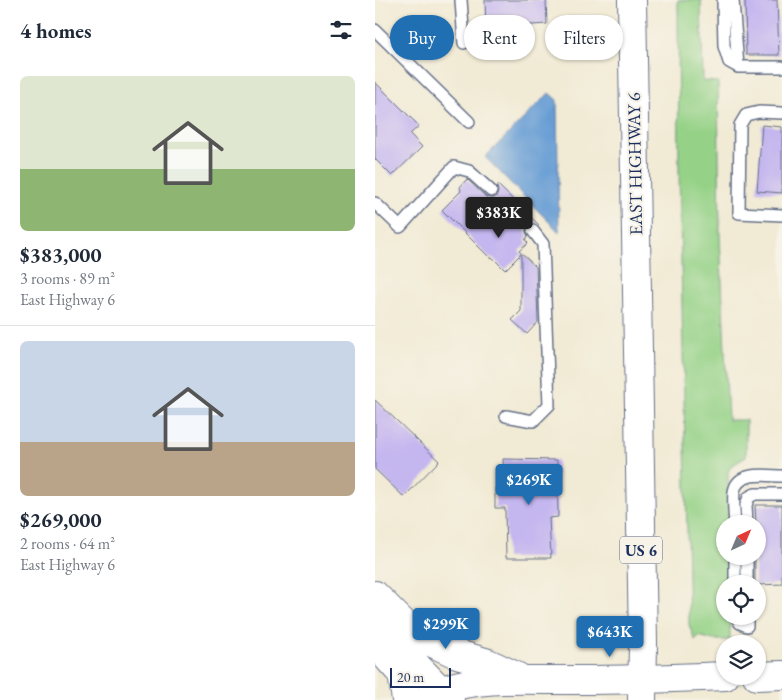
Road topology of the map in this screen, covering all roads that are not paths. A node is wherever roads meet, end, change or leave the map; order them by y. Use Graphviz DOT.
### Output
graph roads {
  1 [pos="461,0"];
  2 [pos="632,0"];
  3 [pos="723,0"];
  4 [pos="733,0"];
  5 [pos="375,30"];
  6 [pos="464,43"];
  7 [pos="738,66"];
  8 [pos="782,67"];
  9 [pos="782,113"];
  10 [pos="469,122"];
  11 [pos="491,191"];
  12 [pos="375,203"];
  13 [pos="782,215"];
  14 [pos="533,231"];
  15 [pos="506,416"];
  16 [pos="782,476"];
  17 [pos="782,494"];
  18 [pos="735,515"];
  19 [pos="747,515"];
  20 [pos="375,595"];
  21 [pos="375,623"];
  22 [pos="410,630"];
  23 [pos="375,635"];
  24 [pos="782,675"];
  25 [pos="766,676"];
  26 [pos="716,677"];
  27 [pos="524,680"];
  28 [pos="642,689"];
  29 [pos="440,698"];
  30 [pos="406,700"];
  1 -- 6 [label="lane"];
  2 -- 28 [label="main road, EAST HIGHWAY 6 / US 6"];
  3 -- 7 [label="lane"];
  4 -- 7 [label="lane"];
  5 -- 10 [label="lane"];
  7 -- 8 [label="lane"];
  9 -- 13 [label="lane"];
  11 -- 12 [label="lane"];
  14 -- 15 [label="lane"];
  16 -- 18 [label="lane"];
  17 -- 19 [label="lane"];
  20 -- 22 [label="main road"];
  21 -- 29 [label="main road"];
  22 -- 27 [label="main road"];
  22 -- 29 [label="main road"];
  23 -- 30 [label="main road"];
  24 -- 25 [label="main road"];
  26 -- 28 [label="main road"];
  27 -- 28 [label="main road"];
  27 -- 29 [label="main road"];
}
